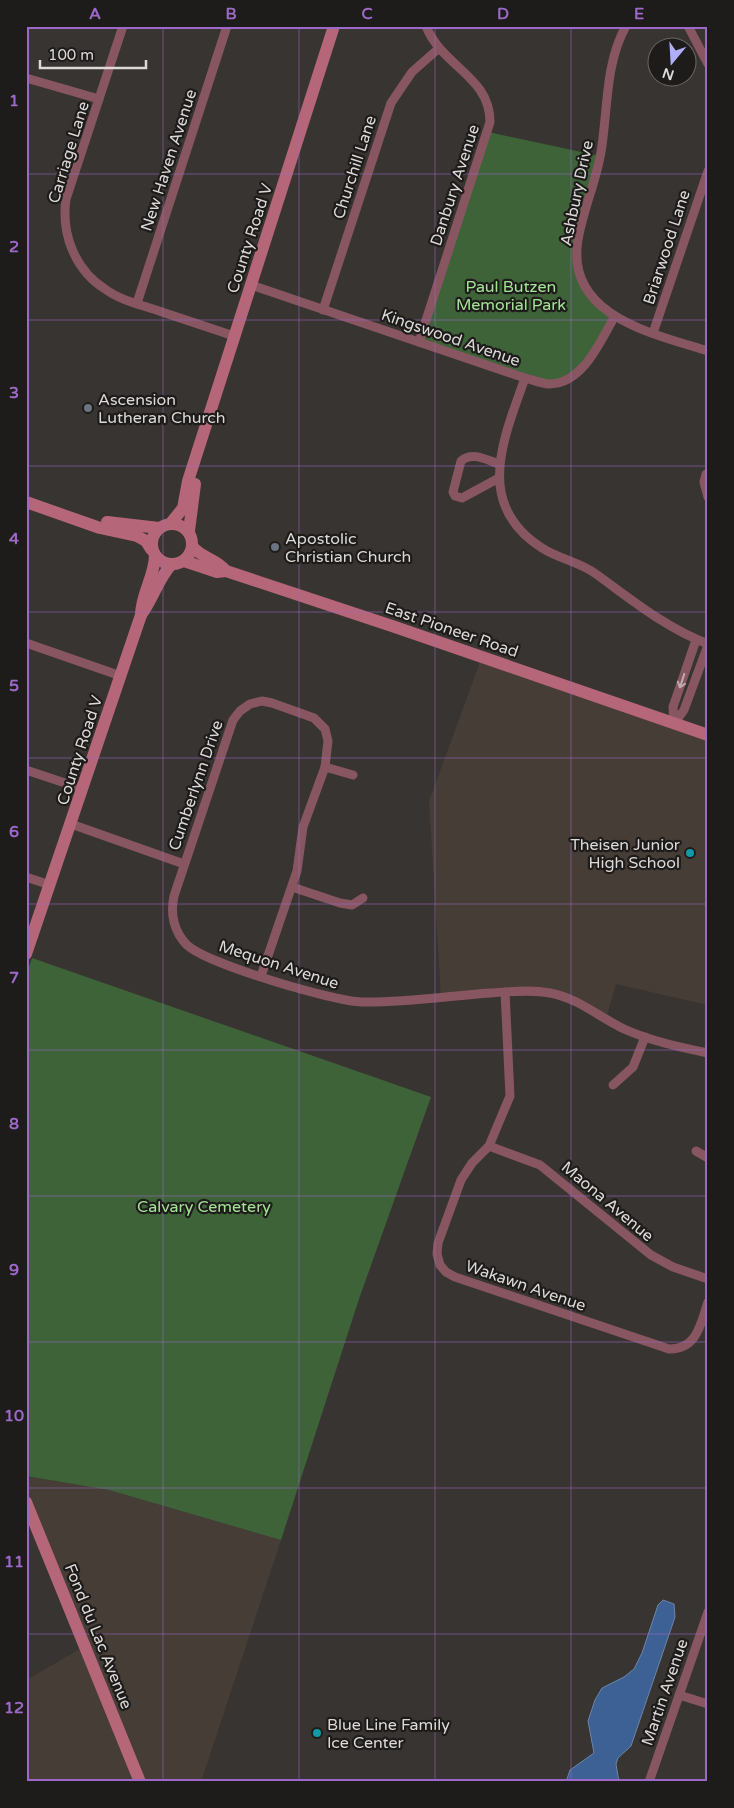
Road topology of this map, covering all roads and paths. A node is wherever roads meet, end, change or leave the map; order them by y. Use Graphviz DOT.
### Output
graph roads {
  1 [pos="123,26"];
  2 [pos="227,26"];
  3 [pos="334,26"];
  4 [pos="426,26"];
  5 [pos="626,26"];
  6 [pos="688,26"];
  7 [pos="438,49"];
  8 [pos="708,64"];
  9 [pos="26,78"];
  10 [pos="99,99"];
  11 [pos="708,170"];
  12 [pos="251,285"];
  13 [pos="137,303"];
  14 [pos="323,310"];
  15 [pos="615,316"];
  16 [pos="654,333"];
  17 [pos="234,336"];
  18 [pos="419,342"];
  19 [pos="708,352"];
  20 [pos="525,378"];
  21 [pos="196,460"];
  22 [pos="499,464"];
  23 [pos="706,474"];
  24 [pos="499,478"];
  25 [pos="708,496"];
  26 [pos="26,502"];
  27 [pos="60,515"];
  28 [pos="171,523"];
  29 [pos="159,528"];
  30 [pos="189,531"];
  31 [pos="192,546"];
  32 [pos="153,552"];
  33 [pos="178,563"];
  34 [pos="226,571"];
  35 [pos="141,615"];
  36 [pos="696,640"];
  37 [pos="26,643"];
  38 [pos="708,645"];
  39 [pos="121,676"];
  40 [pos="674,724"];
  41 [pos="708,735"];
  42 [pos="325,767"];
  43 [pos="26,770"];
  44 [pos="353,776"];
  45 [pos="83,789"];
  46 [pos="71,824"];
  47 [pos="184,864"];
  48 [pos="26,877"];
  49 [pos="50,885"];
  50 [pos="292,887"];
  51 [pos="363,898"];
  52 [pos="26,954"];
  53 [pos="261,976"];
  54 [pos="504,992"];
  55 [pos="645,1038"];
  56 [pos="708,1053"];
  57 [pos="614,1086"];
  58 [pos="489,1146"];
  59 [pos="696,1151"];
  60 [pos="708,1158"];
  61 [pos="708,1279"];
  62 [pos="708,1302"];
  63 [pos="26,1502"];
  64 [pos="31,1523"];
  65 [pos="708,1612"];
  66 [pos="679,1695"];
  67 [pos="708,1704"];
  68 [pos="140,1782"];
  69 [pos="649,1782"];
  1 -- 10 [label="street, Carriage Lane"];
  2 -- 13 [label="street, New Haven Avenue"];
  3 -- 12 [label="main road, County Road V"];
  4 -- 7 [label="street, Danbury Avenue"];
  5 -- 15 [label="street, Ashbury Drive"];
  6 -- 8 [label="street"];
  7 -- 14 [label="street, Churchill Lane"];
  7 -- 18 [label="street, Danbury Avenue"];
  9 -- 10 [label="street"];
  10 -- 13 [label="street, Carriage Lane"];
  11 -- 16 [label="street, Briarwood Lane"];
  12 -- 14 [label="street, Kingswood Avenue"];
  12 -- 17 [label="main road, County Road V"];
  13 -- 17 [label="street, Carriage Lane"];
  14 -- 18 [label="street, Kingswood Avenue"];
  15 -- 16 [label="street, Ashbury Drive"];
  15 -- 20 [label="street, Kingswood Avenue"];
  16 -- 19 [label="street, Ashbury Drive"];
  17 -- 21 [label="main road, County Road V"];
  18 -- 20 [label="street, Kingswood Avenue"];
  20 -- 22 [label="street"];
  21 -- 28 [label="main road, County Road V"];
  21 -- 30 [label="main road, County Road V"];
  22 -- 24 [label="street"];
  22 -- 24 [label="street"];
  23 -- 25 [label="street"];
  24 -- 36 [label="street"];
  26 -- 27 [label="main road"];
  27 -- 29 [label="main road"];
  27 -- 32 [label="main road"];
  28 -- 29 [label="main road"];
  28 -- 30 [label="main road"];
  29 -- 32 [label="main road"];
  30 -- 31 [label="main road"];
  31 -- 33 [label="main road"];
  31 -- 34 [label="main road, East Pioneer Road"];
  32 -- 33 [label="main road"];
  32 -- 35 [label="main road, County Road V"];
  33 -- 34 [label="main road"];
  33 -- 35 [label="main road"];
  34 -- 40 [label="main road, East Pioneer Road"];
  35 -- 39 [label="main road, County Road V"];
  36 -- 38 [label="street"];
  36 -- 40 [label="street, one-way"];
  37 -- 39 [label="street"];
  38 -- 40 [label="street"];
  39 -- 45 [label="main road, County Road V"];
  40 -- 41 [label="main road, East Pioneer Road"];
  42 -- 44 [label="street"];
  42 -- 47 [label="street, Cumberlynn Drive"];
  42 -- 50 [label="street, Cumberlynn Drive"];
  43 -- 45 [label="street"];
  45 -- 46 [label="main road, County Road V"];
  46 -- 47 [label="street"];
  46 -- 49 [label="main road, County Road V"];
  47 -- 53 [label="street, Mequon Avenue"];
  48 -- 49 [label="street"];
  49 -- 52 [label="main road, County Road V"];
  50 -- 51 [label="street"];
  50 -- 53 [label="street, Cumberlynn Drive"];
  53 -- 54 [label="street, Mequon Avenue"];
  54 -- 55 [label="street, Mequon Avenue"];
  54 -- 58 [label="street"];
  55 -- 56 [label="street, Mequon Avenue"];
  55 -- 57 [label="street"];
  58 -- 61 [label="street, Maona Avenue"];
  58 -- 62 [label="street, Wakawn Avenue"];
  59 -- 60 [label="street"];
  63 -- 64 [label="main road, Fond du Lac Avenue"];
  64 -- 68 [label="main road, Fond du Lac Avenue"];
  65 -- 66 [label="street, Martin Avenue"];
  66 -- 67 [label="street"];
  66 -- 69 [label="street, Martin Avenue"];
}
